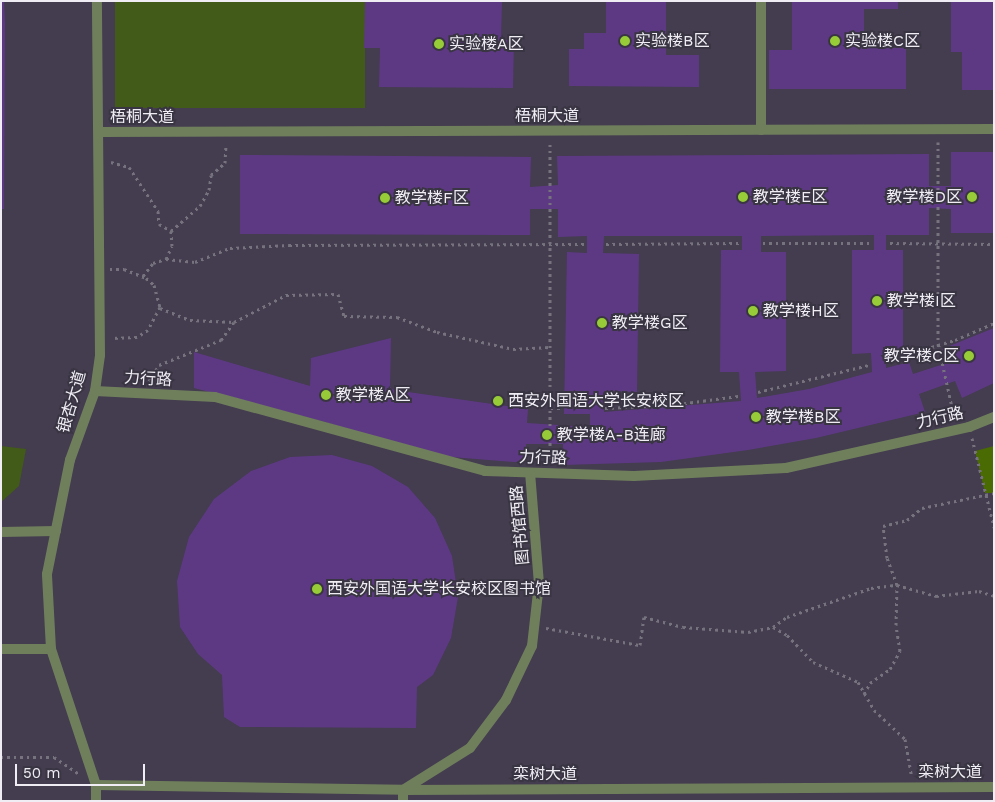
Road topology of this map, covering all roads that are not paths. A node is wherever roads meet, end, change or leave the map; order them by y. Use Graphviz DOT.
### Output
graph roads {
  1 [pos="97,1"];
  2 [pos="761,1"];
  3 [pos="994,129"];
  4 [pos="761,130"];
  5 [pos="100,132"];
  6 [pos="94,391"];
  7 [pos="994,417"];
  8 [pos="509,472"];
  9 [pos="530,473"];
  10 [pos="550,473"];
  11 [pos="533,494"];
  12 [pos="56,531"];
  13 [pos="1,532"];
  14 [pos="1,649"];
  15 [pos="51,649"];
  16 [pos="96,785"];
  17 [pos="994,787"];
  18 [pos="403,790"];
  19 [pos="96,801"];
  20 [pos="403,801"];
  1 -- 5 [label="street, 银杏大道"];
  2 -- 4 [label="street"];
  3 -- 4 [label="street, 梧桐大道"];
  4 -- 5 [label="street, 梧桐大道"];
  5 -- 6 [label="street, 银杏大道"];
  6 -- 8 [label="street, 力行路"];
  6 -- 12 [label="street, 银杏大道"];
  7 -- 10 [label="street, 力行路"];
  8 -- 9 [label="street, 力行路"];
  8 -- 11 [label="street"];
  9 -- 10 [label="street, 力行路"];
  9 -- 11 [label="street, 图书馆西路"];
  10 -- 11 [label="street"];
  11 -- 18 [label="street, 图书馆西路"];
  12 -- 13 [label="street"];
  12 -- 15 [label="street, 银杏大道"];
  14 -- 15 [label="street"];
  15 -- 16 [label="street, 银杏大道"];
  16 -- 18 [label="street, 栾树大道"];
  16 -- 19 [label="street, 银杏大道"];
  17 -- 18 [label="street, 栾树大道"];
  18 -- 20 [label="street"];
}
